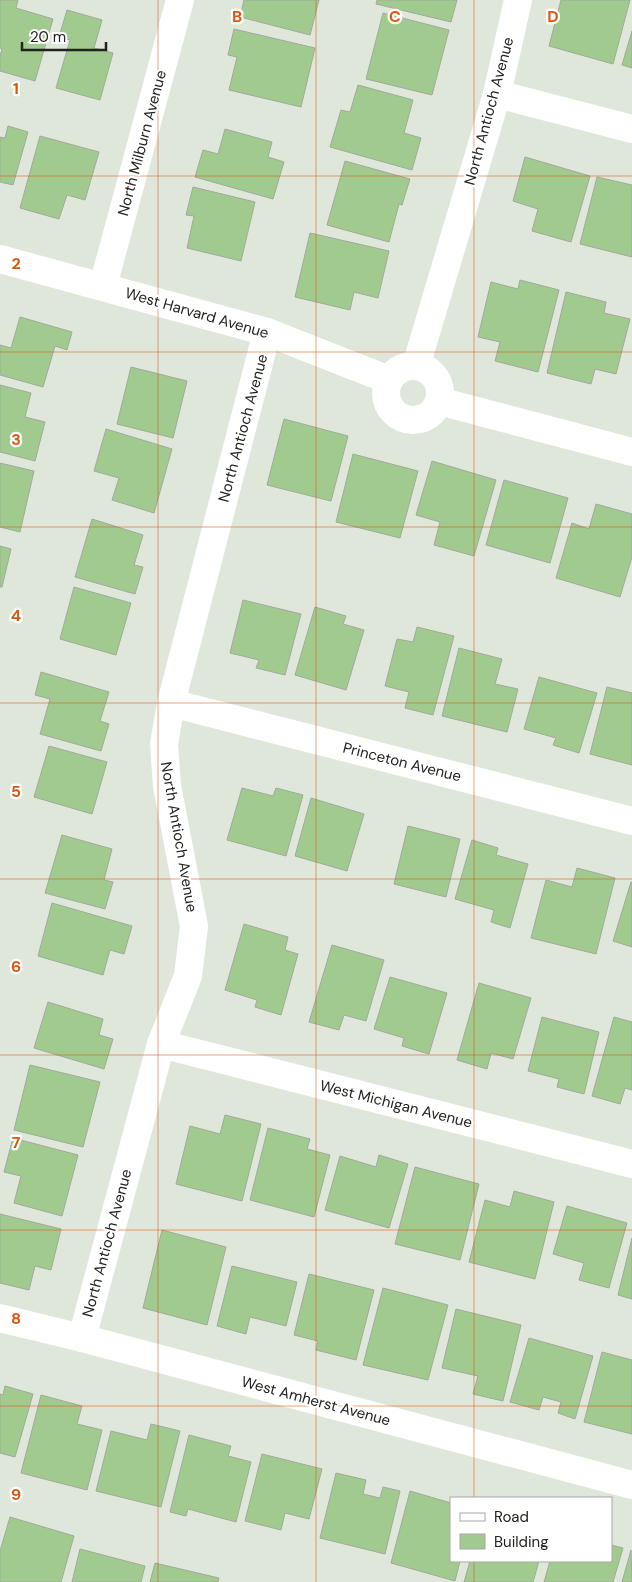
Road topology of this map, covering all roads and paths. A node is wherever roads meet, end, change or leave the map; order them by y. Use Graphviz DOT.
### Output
graph roads {
  1 [pos="180,0"];
  2 [pos="518,0"];
  3 [pos="497,94"];
  4 [pos="632,129"];
  5 [pos="0,259"];
  6 [pos="103,286"];
  7 [pos="267,332"];
  8 [pos="416,366"];
  9 [pos="389,380"];
  10 [pos="439,401"];
  11 [pos="632,452"];
  12 [pos="171,703"];
  13 [pos="632,821"];
  14 [pos="161,1044"];
  15 [pos="632,1164"];
  16 [pos="0,1318"];
  17 [pos="82,1338"];
  18 [pos="632,1485"];
  1 -- 6 [label="street, North Milburn Avenue"];
  2 -- 3 [label="street, North Antioch Avenue"];
  3 -- 4 [label="street"];
  3 -- 8 [label="street, North Antioch Avenue"];
  5 -- 6 [label="street, West Harvard Avenue"];
  6 -- 7 [label="street, West Harvard Avenue"];
  7 -- 9 [label="street, West Harvard Avenue"];
  7 -- 12 [label="street, North Antioch Avenue"];
  8 -- 9 [label="street"];
  8 -- 10 [label="street"];
  9 -- 10 [label="street"];
  10 -- 11 [label="street"];
  12 -- 13 [label="street, Princeton Avenue"];
  12 -- 14 [label="street, North Antioch Avenue"];
  14 -- 15 [label="street, West Michigan Avenue"];
  14 -- 17 [label="street, North Antioch Avenue"];
  16 -- 17 [label="street, West Amherst Avenue"];
  17 -- 18 [label="street, West Amherst Avenue"];
}
